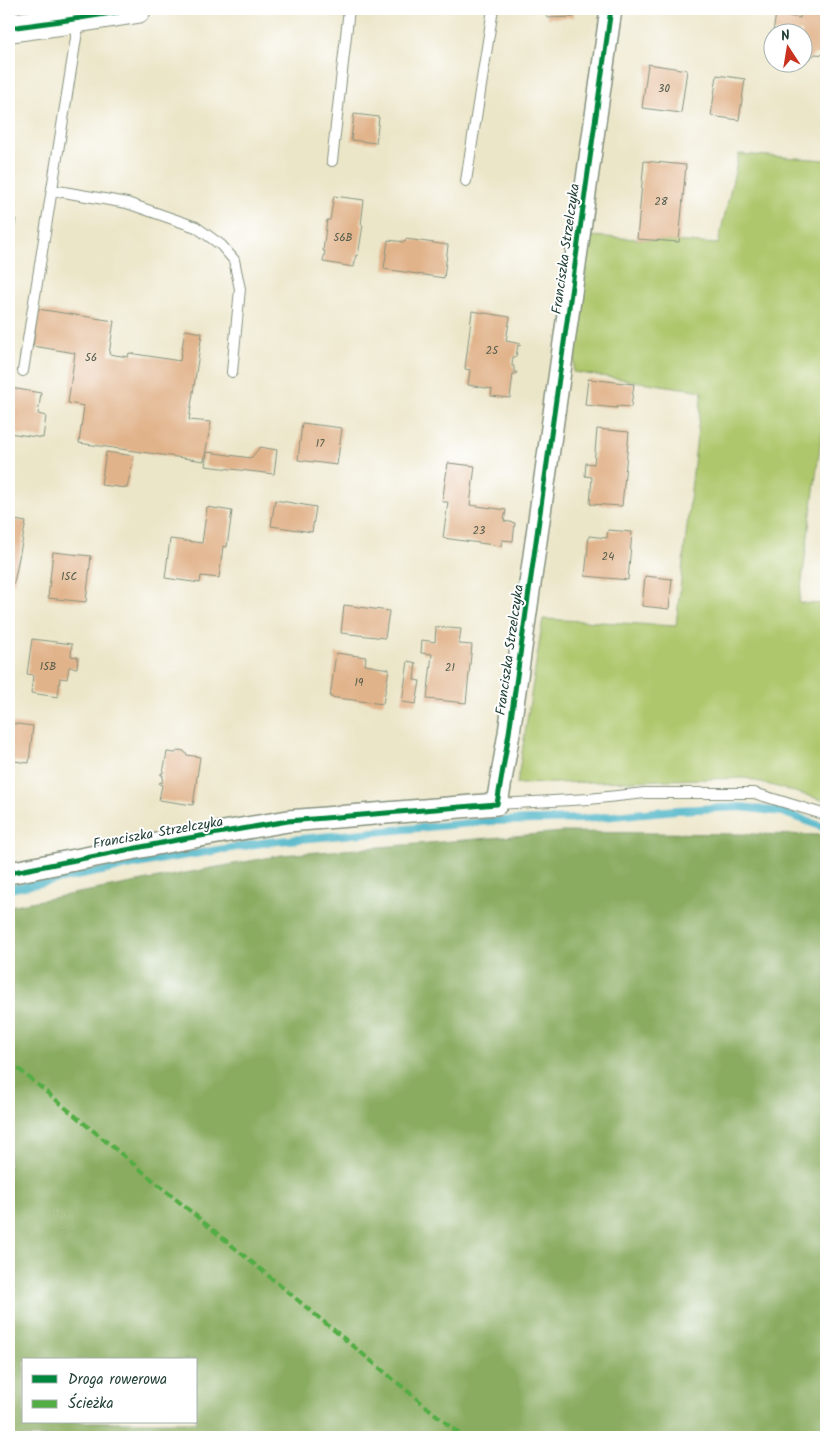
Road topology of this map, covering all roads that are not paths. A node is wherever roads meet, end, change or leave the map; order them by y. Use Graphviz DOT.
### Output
graph roads {
  1 [pos="137,9"];
  2 [pos="349,9"];
  3 [pos="494,9"];
  4 [pos="611,9"];
  5 [pos="79,18"];
  6 [pos="9,28"];
  7 [pos="332,161"];
  8 [pos="466,181"];
  9 [pos="52,190"];
  10 [pos="23,371"];
  11 [pos="232,372"];
  12 [pos="497,804"];
  13 [pos="826,815"];
  14 [pos="9,873"];
  1 -- 5 [label="street"];
  2 -- 7 [label="lane"];
  3 -- 8 [label="lane"];
  4 -- 12 [label="street, Franciszka Strzelczyka"];
  5 -- 6 [label="street"];
  5 -- 9 [label="lane"];
  9 -- 10 [label="lane"];
  9 -- 11 [label="lane"];
  12 -- 13 [label="lane"];
  12 -- 14 [label="street, Franciszka Strzelczyka"];
}
